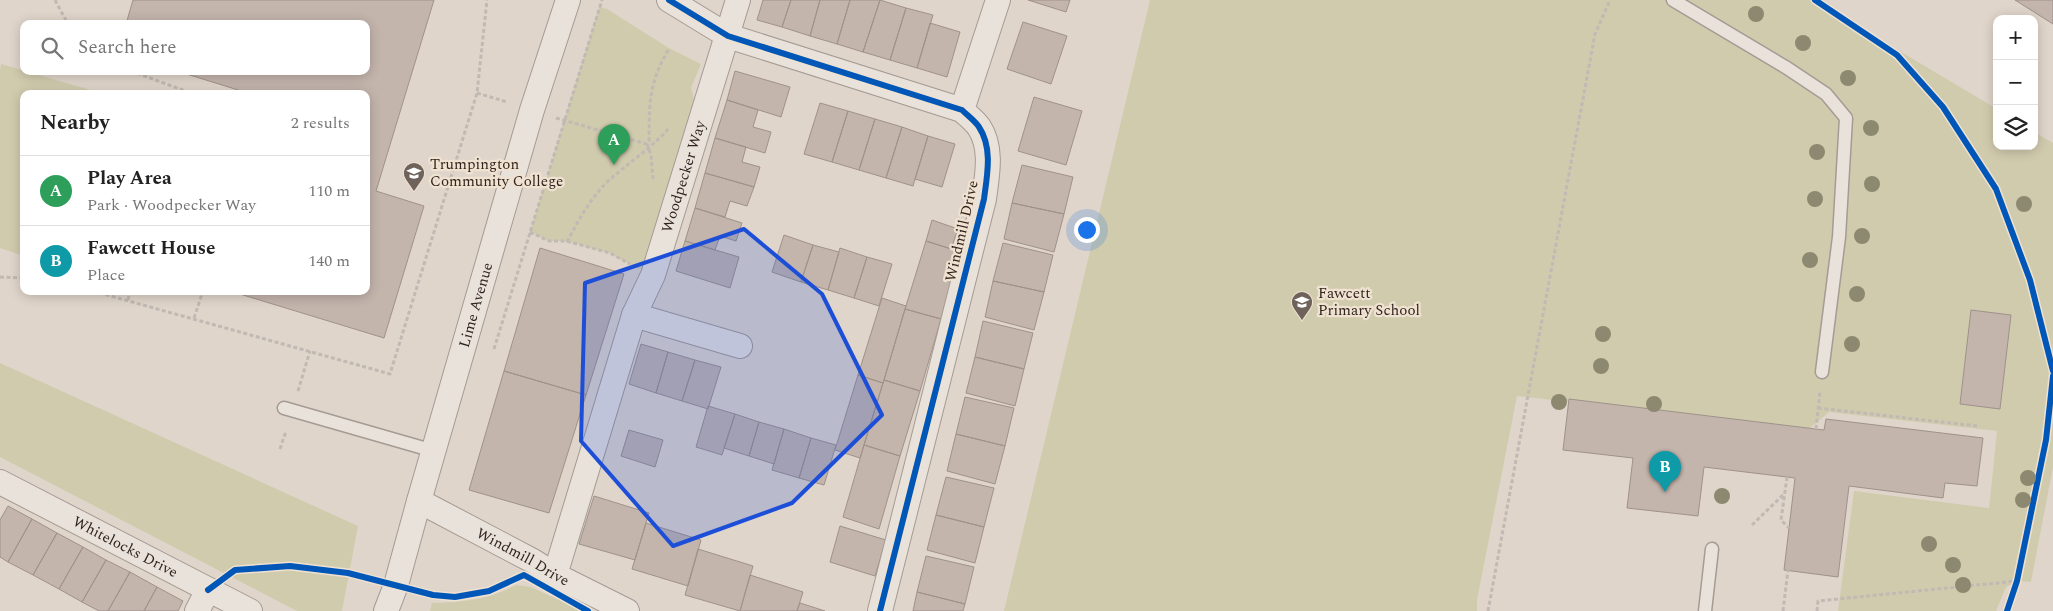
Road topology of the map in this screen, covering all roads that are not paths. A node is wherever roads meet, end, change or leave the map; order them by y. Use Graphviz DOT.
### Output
graph roads {
  1 [pos="568,0"];
  2 [pos="669,0"];
  3 [pos="738,0"];
  4 [pos="998,0"];
  5 [pos="1673,0"];
  6 [pos="728,36"];
  7 [pos="962,110"];
  8 [pos="634,314"];
  9 [pos="740,346"];
  10 [pos="1822,372"];
  11 [pos="284,408"];
  12 [pos="434,451"];
  13 [pos="0,482"];
  14 [pos="419,501"];
  15 [pos="1712,549"];
  16 [pos="554,575"];
  17 [pos="208,590"];
  18 [pos="197,611"];
  19 [pos="250,611"];
  20 [pos="386,611"];
  21 [pos="627,611"];
  22 [pos="880,611"];
  23 [pos="1705,611"];
  1 -- 12 [label="street, Lime Avenue"];
  2 -- 6 [label="street, Windmill Drive"];
  3 -- 6 [label="street, Woodpecker Way"];
  4 -- 7 [label="street"];
  5 -- 10 [label="lane"];
  6 -- 7 [label="street, Windmill Drive"];
  6 -- 8 [label="street, Woodpecker Way"];
  7 -- 22 [label="street, Windmill Drive"];
  8 -- 9 [label="street"];
  8 -- 16 [label="street, Woodpecker Way"];
  11 -- 12 [label="lane"];
  12 -- 14 [label="street, Lime Avenue"];
  13 -- 17 [label="street, Whitelocks Drive"];
  14 -- 16 [label="street, Windmill Drive"];
  14 -- 20 [label="street, Lime Avenue"];
  15 -- 23 [label="lane"];
  16 -- 21 [label="street, Windmill Drive"];
  17 -- 18 [label="street"];
  17 -- 19 [label="street, Whitelocks Drive"];
}
